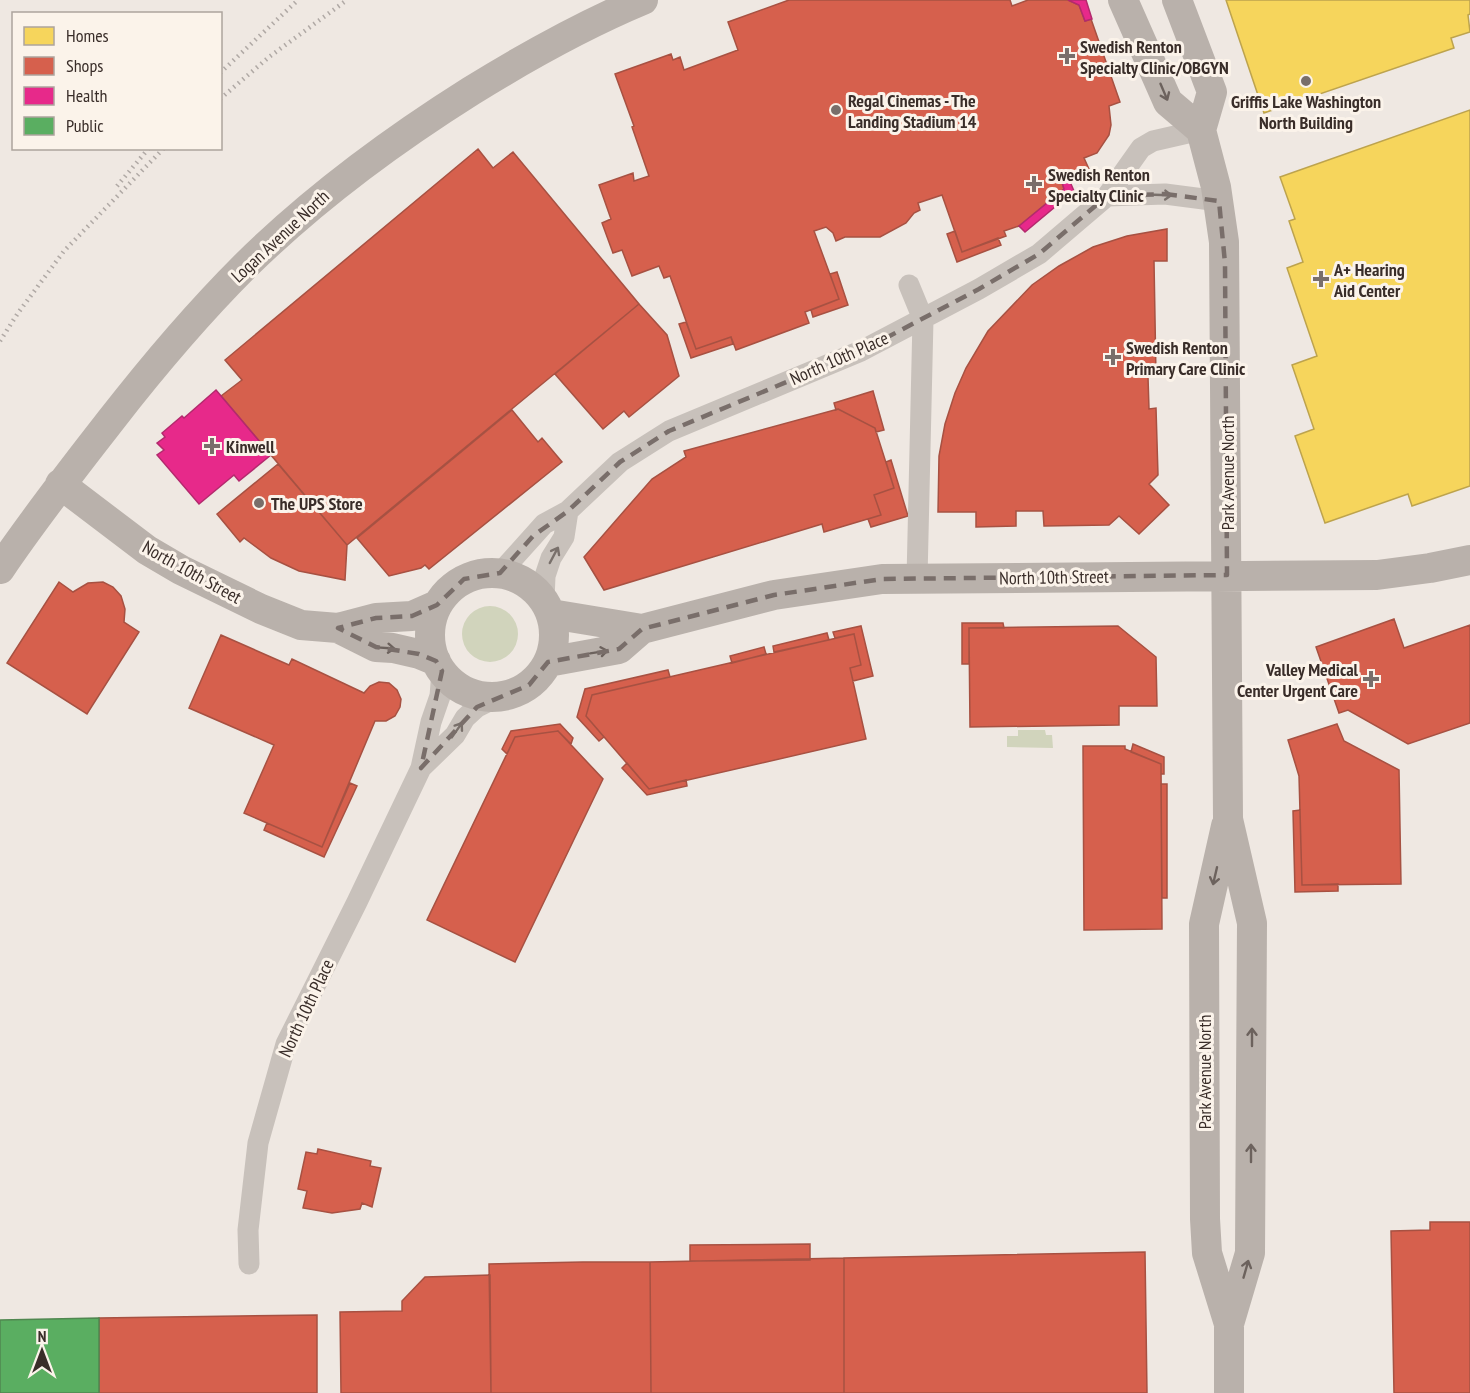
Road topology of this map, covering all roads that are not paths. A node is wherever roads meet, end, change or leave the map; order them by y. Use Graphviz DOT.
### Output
graph roads {
  1 [pos="643,0"];
  2 [pos="1123,0"];
  3 [pos="1177,0"];
  4 [pos="1201,130"];
  5 [pos="1107,196"];
  6 [pos="1219,201"];
  7 [pos="909,285"];
  8 [pos="922,319"];
  9 [pos="60,484"];
  10 [pos="568,511"];
  11 [pos="1470,560"];
  12 [pos="0,569"];
  13 [pos="500,573"];
  14 [pos="1227,575"];
  15 [pos="917,579"];
  16 [pos="437,604"];
  17 [pos="547,607"];
  18 [pos="338,628"];
  19 [pos="642,629"];
  20 [pos="548,662"];
  21 [pos="439,666"];
  22 [pos="497,697"];
  23 [pos="421,768"];
  24 [pos="1228,819"];
  25 [pos="249,1264"];
  26 [pos="1229,1324"];
  27 [pos="1229,1393"];
  1 -- 9 [label="street, Logan Avenue North"];
  2 -- 4 [label="street, one-way"];
  3 -- 4 [label="street"];
  4 -- 5 [label="street, North 10th Place"];
  4 -- 6 [label="street, Park Avenue North"];
  5 -- 6 [label="street, one-way"];
  5 -- 8 [label="street, North 10th Place"];
  6 -- 14 [label="street, Park Avenue North"];
  7 -- 8 [label="street"];
  8 -- 10 [label="street, North 10th Place"];
  8 -- 15 [label="street"];
  9 -- 12 [label="street, Logan Avenue North"];
  9 -- 18 [label="street, North 10th Street"];
  10 -- 13 [label="street, North 10th Place"];
  17 -- 10 [label="street, one-way"];
  11 -- 14 [label="street, North 10th Street"];
  13 -- 16 [label="street"];
  13 -- 17 [label="street"];
  14 -- 15 [label="street, North 10th Street"];
  14 -- 24 [label="street, Park Avenue North"];
  15 -- 19 [label="street, North 10th Street"];
  16 -- 18 [label="street, North 10th Street"];
  16 -- 21 [label="street"];
  17 -- 19 [label="street, North 10th Street"];
  17 -- 20 [label="street"];
  18 -- 21 [label="street, North 10th Street, one-way"];
  20 -- 19 [label="street, North 10th Street, one-way"];
  20 -- 22 [label="street"];
  21 -- 22 [label="street"];
  21 -- 23 [label="street, North 10th Place"];
  23 -- 22 [label="street, North 10th Place, one-way"];
  23 -- 25 [label="street, North 10th Place"];
  26 -- 24 [label="street, Park Avenue North, one-way"];
  24 -- 26 [label="street, Park Avenue North, one-way"];
  26 -- 27 [label="street, Park Avenue North"];
}
